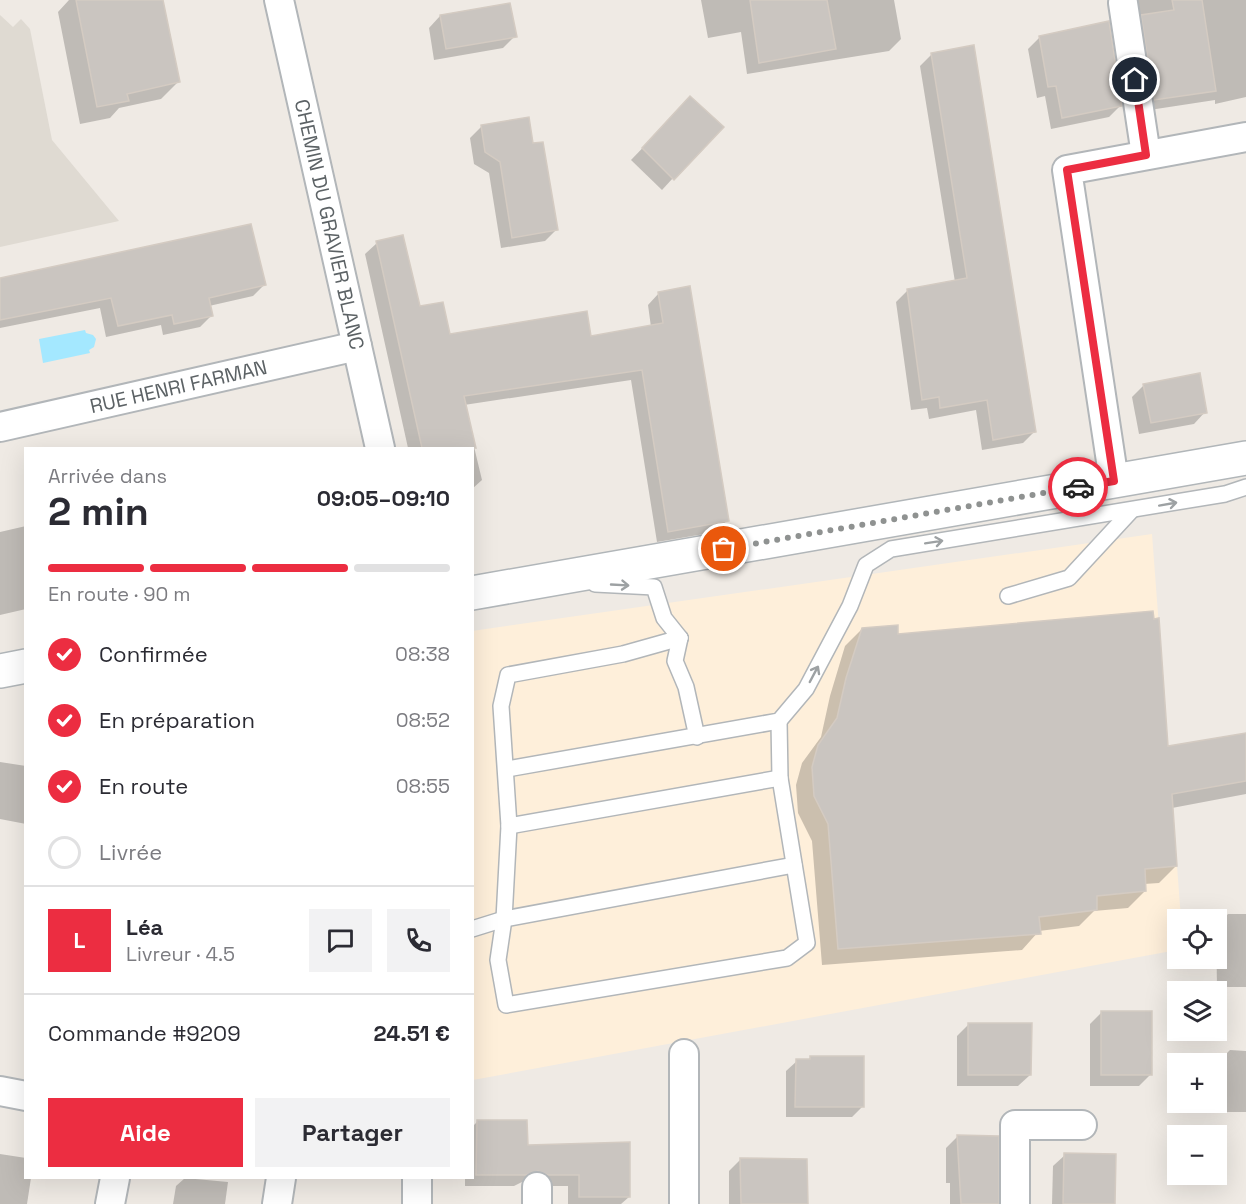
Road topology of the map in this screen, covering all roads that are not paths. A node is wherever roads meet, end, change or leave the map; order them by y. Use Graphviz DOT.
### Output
graph roads {
  1 [pos="279,0"];
  2 [pos="1123,3"];
  3 [pos="1246,137"];
  4 [pos="1146,155"];
  5 [pos="357,346"];
  6 [pos="0,427"];
  7 [pos="380,447"];
  8 [pos="1246,458"];
  9 [pos="1114,481"];
  10 [pos="1246,487"];
  11 [pos="1132,510"];
  12 [pos="541,581"];
  13 [pos="474,593"];
  14 [pos="1008,596"];
  15 [pos="680,638"];
  16 [pos="24,666"];
  17 [pos="0,671"];
  18 [pos="779,721"];
  19 [pos="697,736"];
  20 [pos="507,769"];
  21 [pos="780,778"];
  22 [pos="509,826"];
  23 [pos="794,865"];
  24 [pos="504,919"];
  25 [pos="474,928"];
  26 [pos="684,1054"];
  27 [pos="0,1091"];
  28 [pos="24,1096"];
  29 [pos="1082,1125"];
  30 [pos="115,1179"];
  31 [pos="281,1179"];
  32 [pos="417,1179"];
  33 [pos="110,1204"];
  34 [pos="277,1204"];
  35 [pos="417,1204"];
  36 [pos="684,1204"];
  37 [pos="1015,1204"];
  1 -- 5 [label="street, CHEMIN DU GRAVIER BLANC"];
  2 -- 4 [label="street"];
  3 -- 4 [label="street"];
  4 -- 9 [label="street"];
  5 -- 6 [label="street, RUE HENRI FARMAN"];
  5 -- 7 [label="street, CHEMIN DU GRAVIER BLANC"];
  8 -- 9 [label="main road"];
  9 -- 12 [label="main road"];
  11 -- 10 [label="lane, one-way"];
  11 -- 14 [label="lane"];
  18 -- 11 [label="lane, one-way"];
  12 -- 13 [label="main road"];
  12 -- 15 [label="lane, one-way"];
  15 -- 19 [label="lane"];
  15 -- 20 [label="lane"];
  16 -- 17 [label="main road"];
  18 -- 19 [label="lane"];
  18 -- 21 [label="lane"];
  19 -- 20 [label="lane"];
  20 -- 22 [label="lane"];
  21 -- 22 [label="lane"];
  21 -- 23 [label="lane"];
  22 -- 24 [label="lane"];
  23 -- 24 [label="lane"];
  23 -- 24 [label="lane"];
  24 -- 25 [label="lane"];
  26 -- 36 [label="street"];
  27 -- 28 [label="street"];
  29 -- 37 [label="street"];
  30 -- 33 [label="street"];
  31 -- 34 [label="street"];
  32 -- 35 [label="street"];
}
